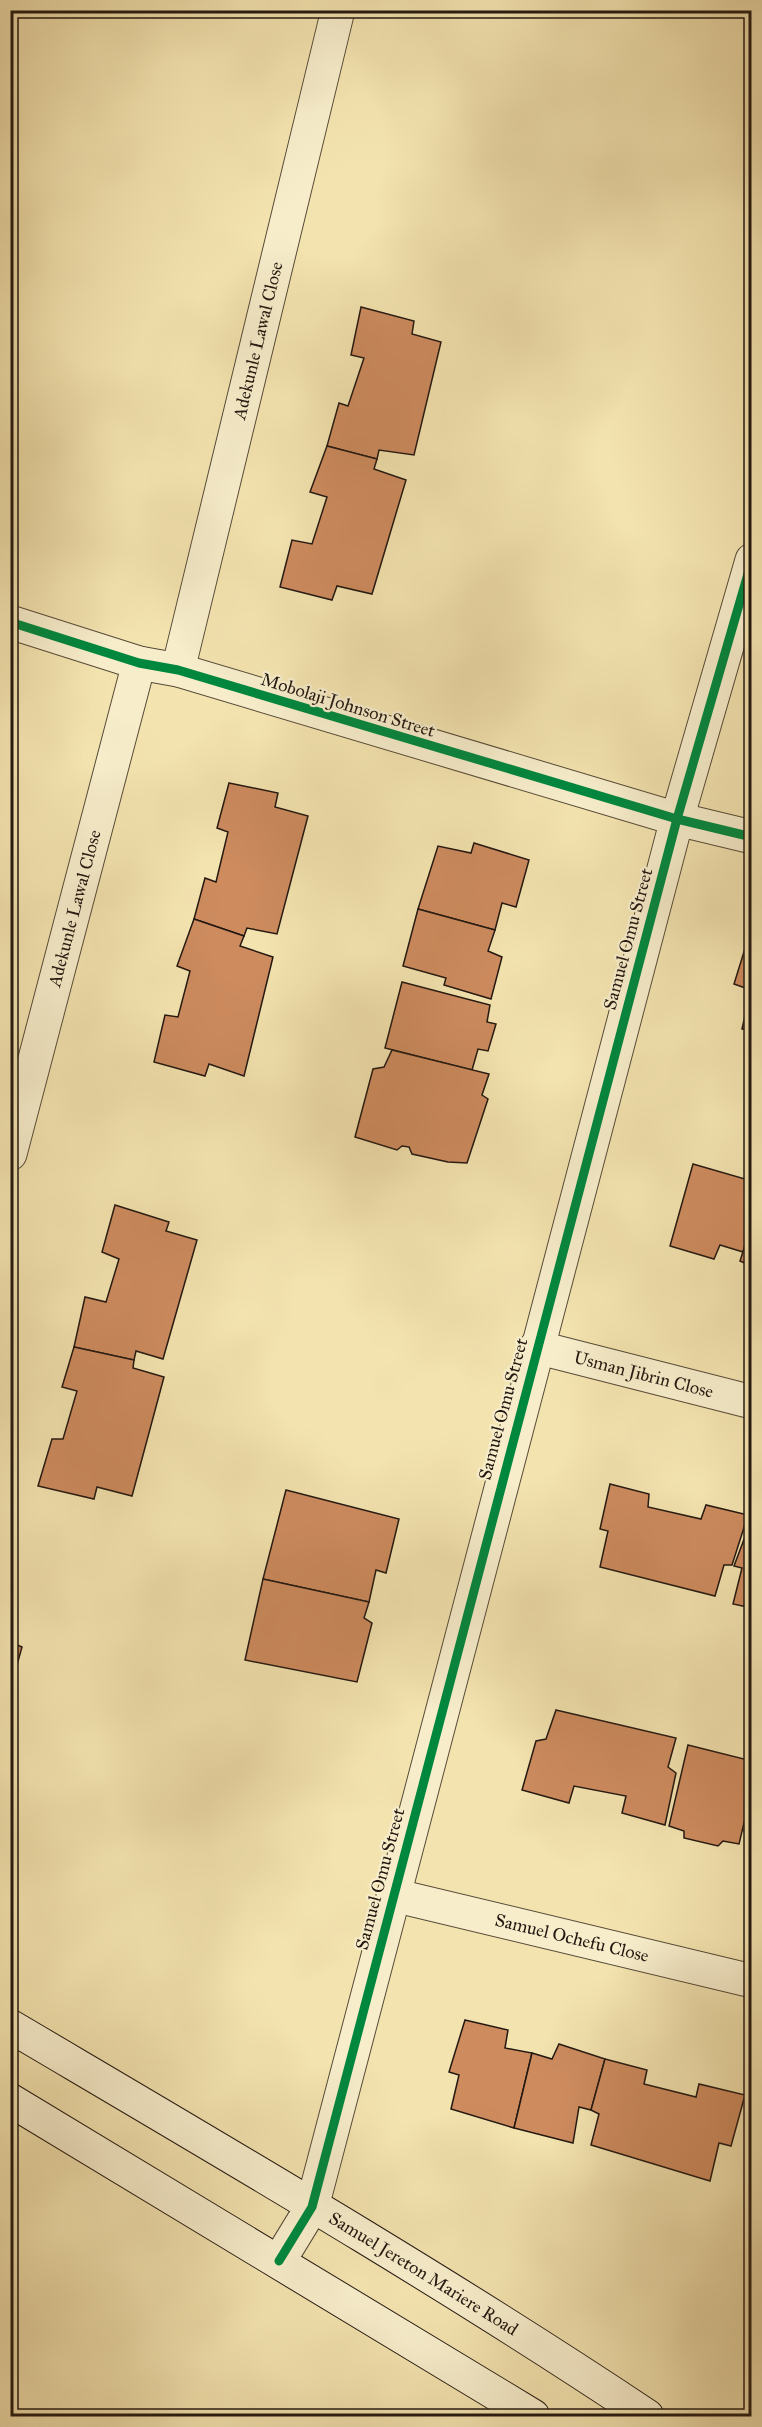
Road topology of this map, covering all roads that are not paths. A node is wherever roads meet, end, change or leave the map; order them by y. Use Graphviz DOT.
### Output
graph roads {
  1 [pos="338,10"];
  2 [pos="752,560"];
  3 [pos="10,622"];
  4 [pos="139,663"];
  5 [pos="178,670"];
  6 [pos="677,819"];
  7 [pos="752,837"];
  8 [pos="10,1154"];
  9 [pos="536,1347"];
  10 [pos="752,1402"];
  11 [pos="393,1894"];
  12 [pos="752,1981"];
  13 [pos="10,2026"];
  14 [pos="10,2100"];
  15 [pos="312,2207"];
  16 [pos="279,2261"];
  17 [pos="533,2416"];
  18 [pos="647,2416"];
  1 -- 5 [label="street, Adekunle Lawal Close"];
  2 -- 6 [label="street, Samuel Omu Street"];
  3 -- 4 [label="street, Mobolaji Johnson Street"];
  4 -- 5 [label="street, Mobolaji Johnson Street"];
  4 -- 8 [label="street, Adekunle Lawal Close"];
  5 -- 6 [label="street, Mobolaji Johnson Street"];
  6 -- 7 [label="street, Mobolaji Johnson Street"];
  6 -- 9 [label="street, Samuel Omu Street"];
  9 -- 10 [label="street, Usman Jibrin Close"];
  9 -- 11 [label="street, Samuel Omu Street"];
  11 -- 12 [label="street, Samuel Ochefu Close"];
  11 -- 15 [label="street, Samuel Omu Street"];
  13 -- 15 [label="street, Samuel Jereton Mariere Road"];
  14 -- 16 [label="street"];
  15 -- 16 [label="street, Samuel Omu Street"];
  15 -- 18 [label="street, Samuel Jereton Mariere Road"];
  16 -- 17 [label="street"];
}
